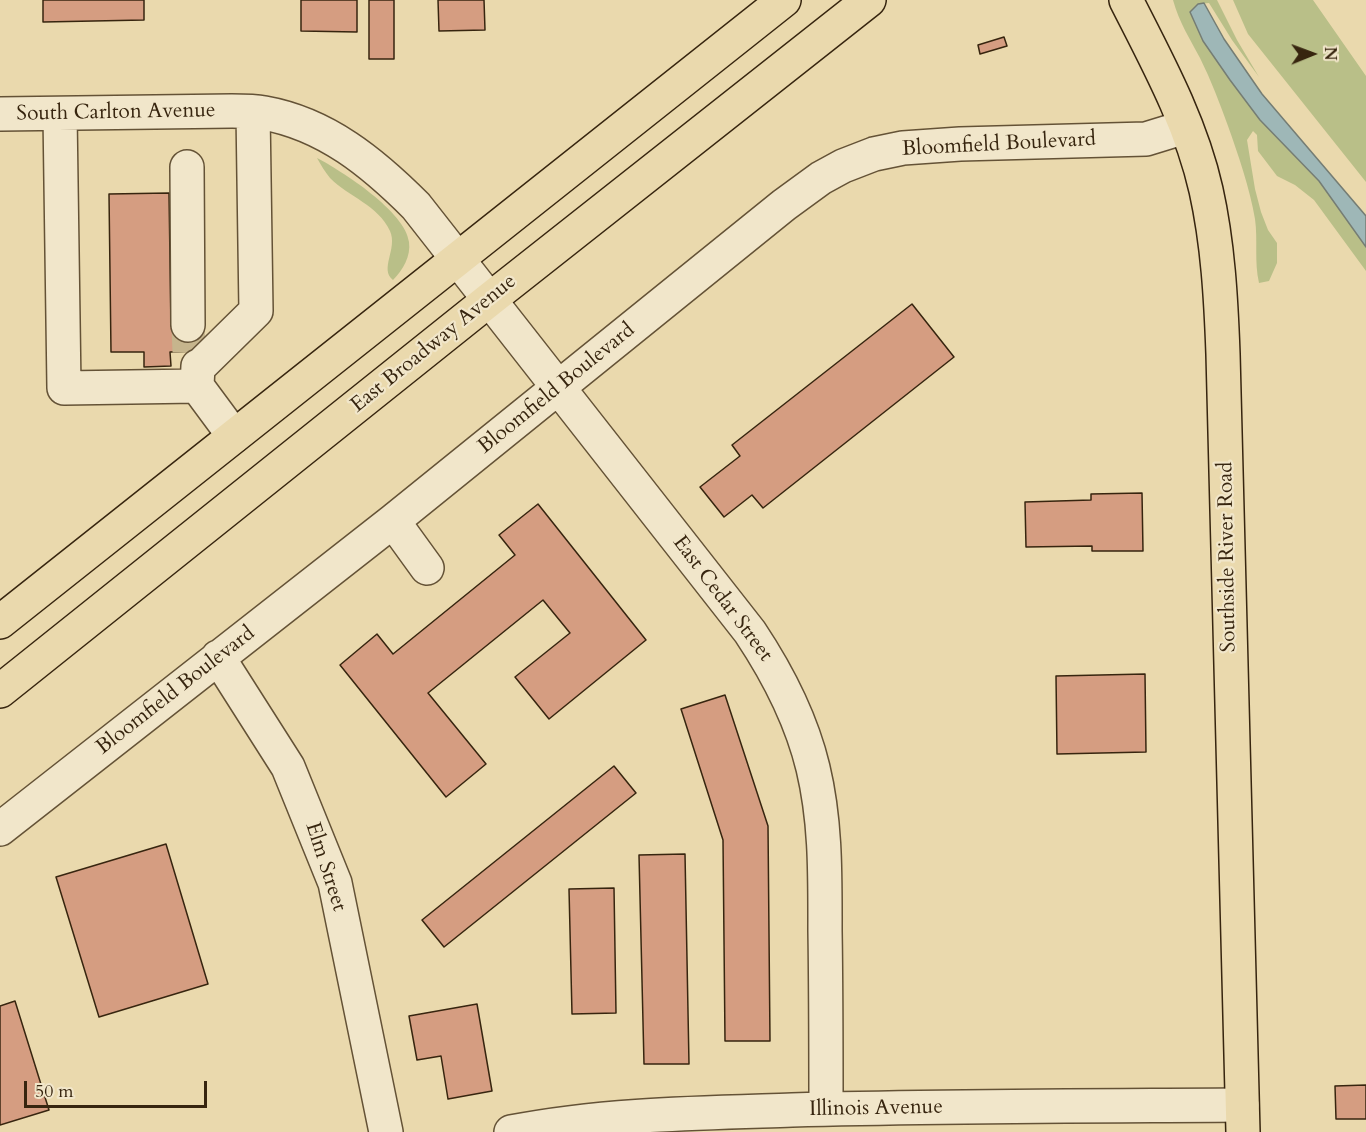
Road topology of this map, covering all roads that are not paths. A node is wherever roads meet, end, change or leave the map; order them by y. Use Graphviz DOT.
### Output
graph roads {
  1 [pos="784,0"];
  2 [pos="869,0"];
  3 [pos="1126,0"];
  4 [pos="243,111"];
  5 [pos="0,114"];
  6 [pos="60,114"];
  7 [pos="1185,127"];
  8 [pos="188,167"];
  9 [pos="458,260"];
  10 [pos="489,300"];
  11 [pos="193,358"];
  12 [pos="558,387"];
  13 [pos="234,436"];
  14 [pos="393,521"];
  15 [pos="426,568"];
  16 [pos="0,622"];
  17 [pos="218,657"];
  18 [pos="0,691"];
  19 [pos="0,830"];
  20 [pos="826,1109"];
  21 [pos="1242,1118"];
  22 [pos="386,1132"];
  23 [pos="511,1132"];
  1 -- 9 [label="main road"];
  2 -- 10 [label="main road, East Broadway Avenue"];
  3 -- 7 [label="main road, Southside River Road"];
  4 -- 6 [label="street, South Carlton Avenue"];
  4 -- 9 [label="street, South Carlton Avenue"];
  4 -- 11 [label="street"];
  5 -- 6 [label="street, South Carlton Avenue"];
  6 -- 11 [label="street"];
  7 -- 12 [label="street, Bloomfield Boulevard"];
  7 -- 21 [label="main road, Southside River Road"];
  8 -- 11 [label="street"];
  9 -- 10 [label="street, East Cedar Street"];
  9 -- 13 [label="main road"];
  10 -- 12 [label="street, East Cedar Street"];
  10 -- 18 [label="main road, East Broadway Avenue"];
  11 -- 13 [label="street"];
  12 -- 14 [label="street, Bloomfield Boulevard"];
  12 -- 20 [label="street, East Cedar Street"];
  13 -- 16 [label="main road"];
  14 -- 15 [label="street"];
  14 -- 17 [label="street, Bloomfield Boulevard"];
  17 -- 19 [label="street, Bloomfield Boulevard"];
  17 -- 22 [label="street, Elm Street"];
  20 -- 21 [label="street, Illinois Avenue"];
  20 -- 23 [label="street, Illinois Avenue"];
}
